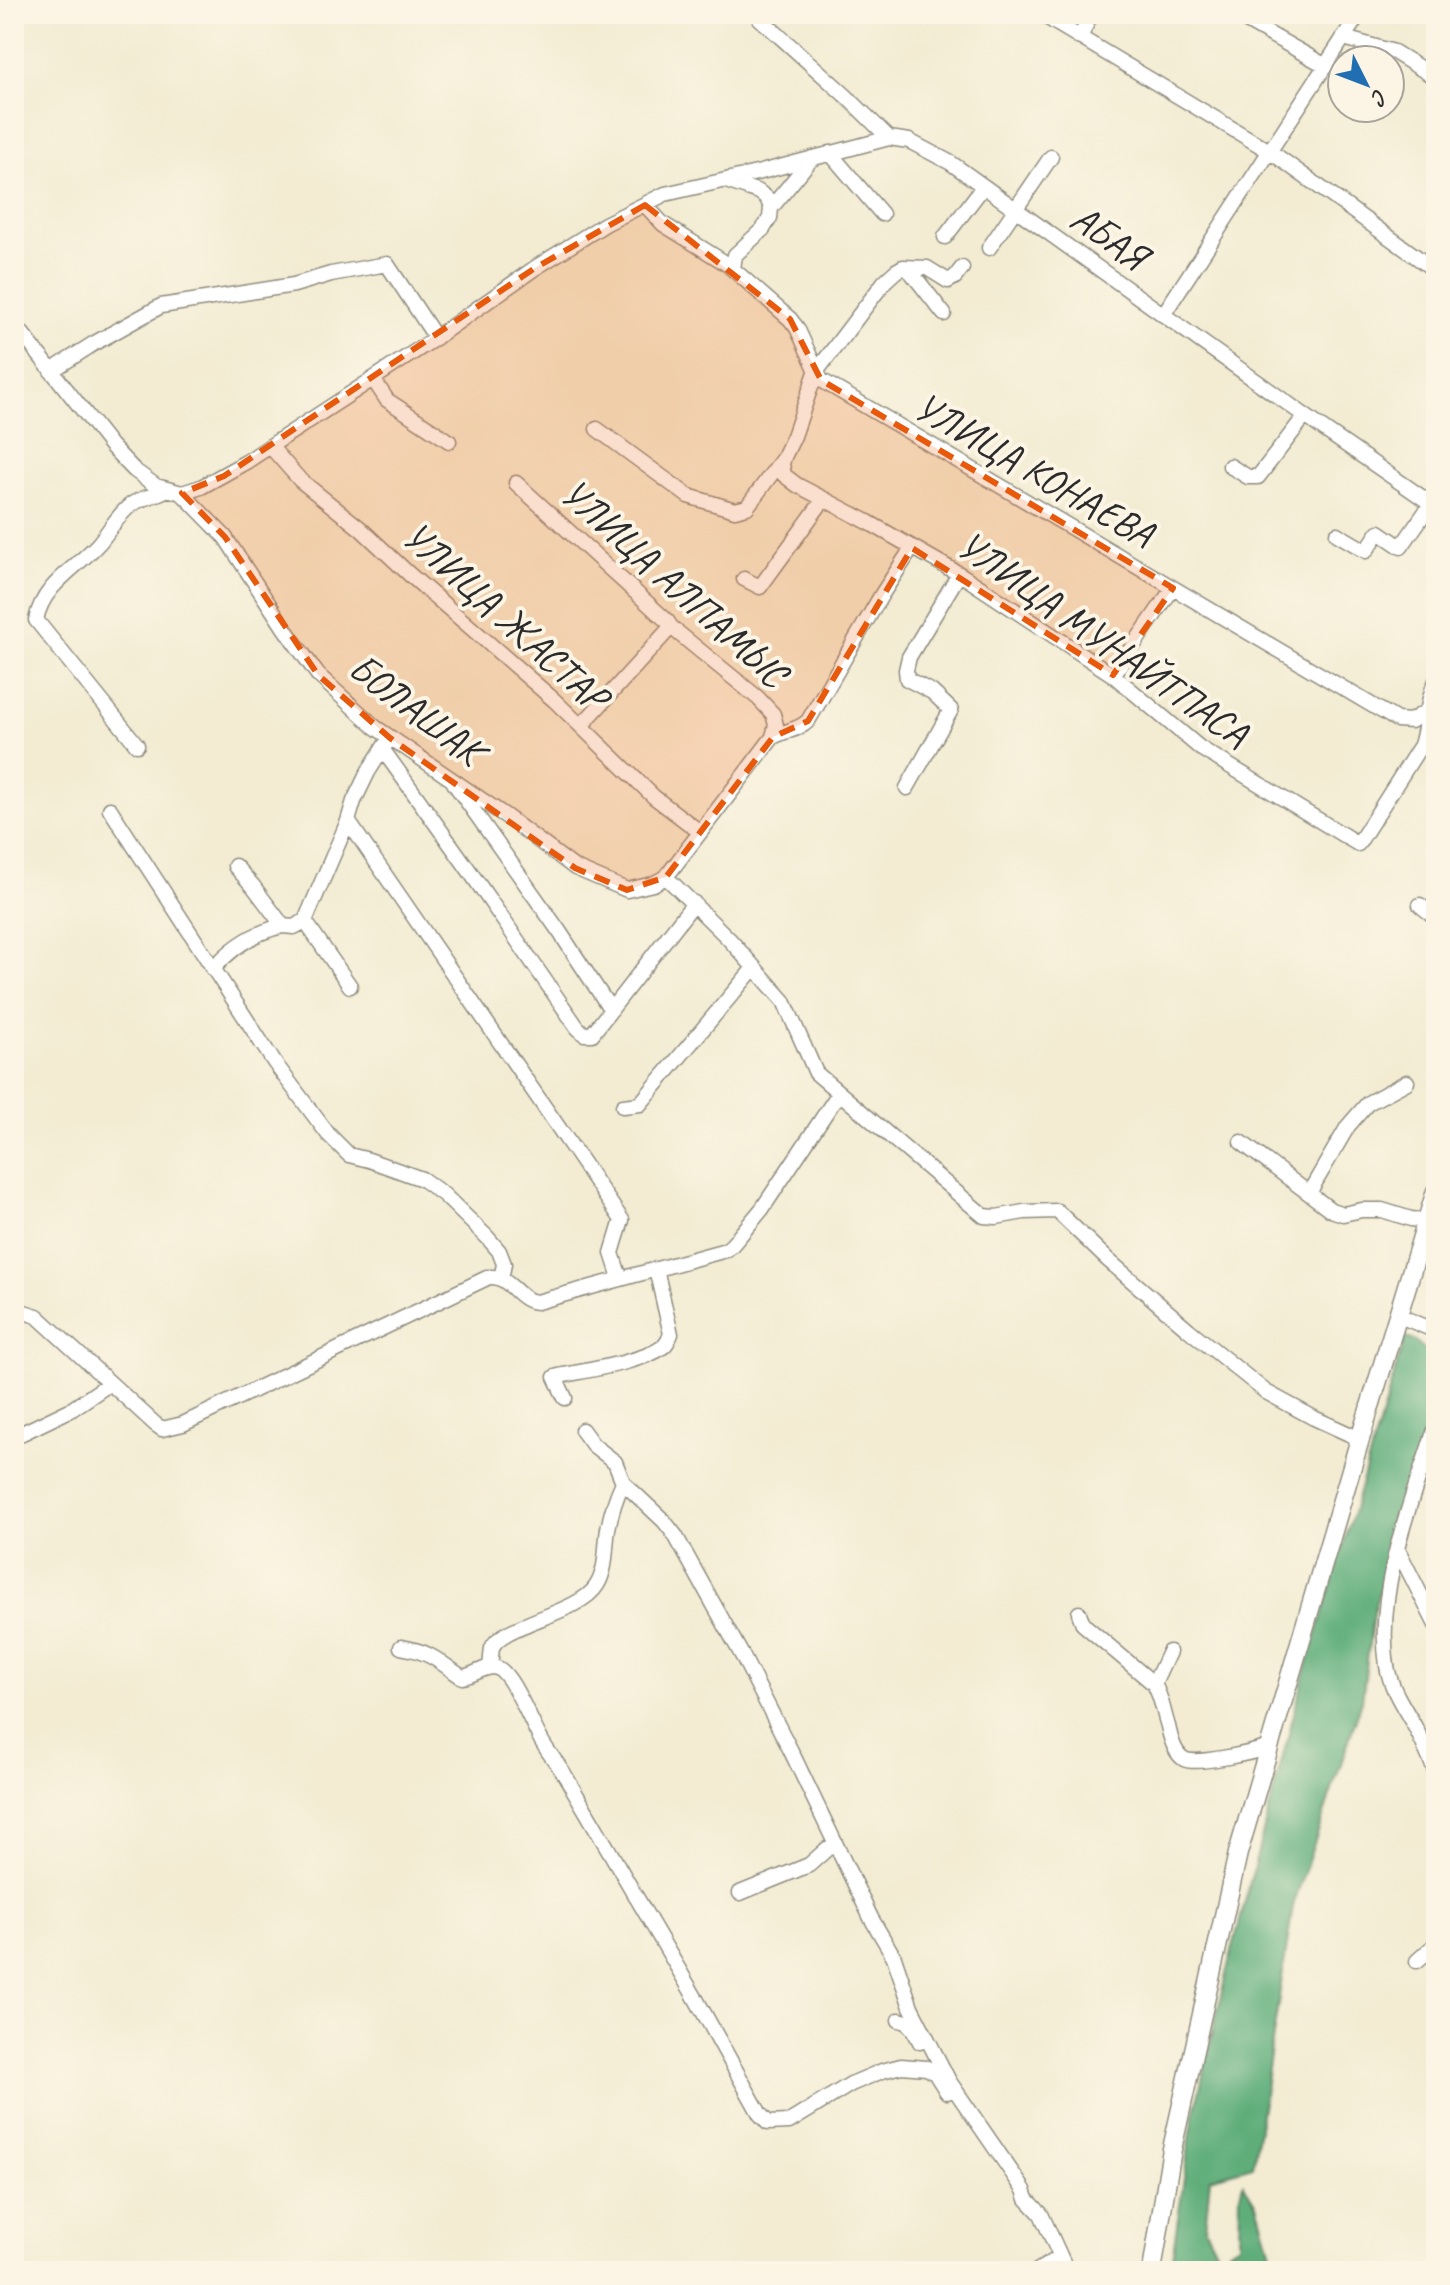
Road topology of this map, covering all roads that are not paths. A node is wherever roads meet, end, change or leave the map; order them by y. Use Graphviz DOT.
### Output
graph roads {
  1 [pos="755,14"];
  2 [pos="1041,14"];
  3 [pos="1091,14"];
  4 [pos="1234,14"];
  5 [pos="1359,14"];
  6 [pos="1080,38"];
  7 [pos="1344,38"];
  8 [pos="1340,44"];
  9 [pos="1326,66"];
  10 [pos="1436,78"];
  11 [pos="889,138"];
  12 [pos="1271,152"];
  13 [pos="830,153"];
  14 [pos="1051,157"];
  15 [pos="812,158"];
  16 [pos="722,179"];
  17 [pos="983,187"];
  18 [pos="645,205"];
  19 [pos="771,208"];
  20 [pos="1015,210"];
  21 [pos="882,214"];
  22 [pos="945,237"];
  23 [pos="989,248"];
  24 [pos="903,267"];
  25 [pos="962,268"];
  26 [pos="733,269"];
  27 [pos="1436,271"];
  28 [pos="944,314"];
  29 [pos="1163,315"];
  30 [pos="14,323"];
  31 [pos="436,338"];
  32 [pos="51,371"];
  33 [pos="816,372"];
  34 [pos="373,379"];
  35 [pos="1305,416"];
  36 [pos="597,429"];
  37 [pos="449,441"];
  38 [pos="270,446"];
  39 [pos="784,457"];
  40 [pos="1230,466"];
  41 [pos="516,483"];
  42 [pos="167,489"];
  43 [pos="182,493"];
  44 [pos="824,499"];
  45 [pos="1434,505"];
  46 [pos="1337,534"];
  47 [pos="912,548"];
  48 [pos="959,574"];
  49 [pos="744,579"];
  50 [pos="1173,588"];
  51 [pos="671,627"];
  52 [pos="1113,675"];
  53 [pos="1436,681"];
  54 [pos="1432,708"];
  55 [pos="581,726"];
  56 [pos="773,737"];
  57 [pos="386,744"];
  58 [pos="137,745"];
  59 [pos="450,777"];
  60 [pos="907,788"];
  61 [pos="110,809"];
  62 [pos="348,821"];
  63 [pos="700,832"];
  64 [pos="235,866"];
  65 [pos="666,877"];
  66 [pos="694,903"];
  67 [pos="1420,905"];
  68 [pos="1436,918"];
  69 [pos="305,921"];
  70 [pos="283,926"];
  71 [pos="754,968"];
  72 [pos="213,969"];
  73 [pos="350,986"];
  74 [pos="611,1010"];
  75 [pos="1407,1082"];
  76 [pos="839,1093"];
  77 [pos="623,1106"];
  78 [pos="1241,1142"];
  79 [pos="1436,1191"];
  80 [pos="1309,1193"];
  81 [pos="1427,1221"];
  82 [pos="656,1269"];
  83 [pos="620,1278"];
  84 [pos="501,1279"];
  85 [pos="14,1311"];
  86 [pos="1397,1315"];
  87 [pos="1436,1331"];
  88 [pos="109,1384"];
  89 [pos="565,1398"];
  90 [pos="1436,1426"];
  91 [pos="582,1430"];
  92 [pos="14,1437"];
  93 [pos="1360,1439"];
  94 [pos="623,1482"];
  95 [pos="1397,1548"];
  96 [pos="1431,1601"];
  97 [pos="1079,1613"];
  98 [pos="1436,1625"];
  99 [pos="401,1647"];
  100 [pos="1169,1652"];
  101 [pos="490,1667"];
  102 [pos="1154,1684"];
  103 [pos="1269,1747"];
  104 [pos="1436,1772"];
  105 [pos="836,1845"];
  106 [pos="740,1893"];
  107 [pos="1436,1944"];
  108 [pos="1417,1961"];
  109 [pos="899,2020"];
  110 [pos="935,2073"];
  111 [pos="987,2135"];
  112 [pos="1065,2266"];
  113 [pos="1037,2271"];
  114 [pos="1152,2271"];
  1 -- 11 [label="street, АБАЯ"];
  2 -- 6 [label="street"];
  3 -- 6 [label="street"];
  4 -- 9 [label="street"];
  5 -- 7 [label="street"];
  6 -- 12 [label="street"];
  7 -- 8 [label="street"];
  7 -- 10 [label="street"];
  9 -- 12 [label="street"];
  11 -- 13 [label="street"];
  11 -- 17 [label="street, АБАЯ"];
  12 -- 27 [label="street"];
  12 -- 29 [label="street"];
  13 -- 15 [label="street"];
  13 -- 21 [label="street"];
  14 -- 20 [label="street"];
  15 -- 16 [label="street"];
  15 -- 19 [label="street"];
  16 -- 18 [label="street"];
  16 -- 19 [label="street"];
  17 -- 20 [label="street, АБАЯ"];
  17 -- 22 [label="street"];
  18 -- 26 [label="street, УЛИЦА КОНАЕВА"];
  18 -- 31 [label="street"];
  19 -- 26 [label="street"];
  20 -- 23 [label="street"];
  20 -- 29 [label="street, АБАЯ"];
  24 -- 25 [label="street"];
  24 -- 28 [label="street"];
  24 -- 33 [label="street"];
  26 -- 33 [label="street, УЛИЦА КОНАЕВА"];
  29 -- 35 [label="street, АБАЯ"];
  30 -- 32 [label="street"];
  31 -- 32 [label="street"];
  31 -- 34 [label="street"];
  32 -- 42 [label="street"];
  33 -- 39 [label="street"];
  33 -- 50 [label="street, УЛИЦА КОНАЕВА"];
  34 -- 37 [label="street"];
  34 -- 38 [label="street"];
  35 -- 40 [label="street"];
  35 -- 45 [label="street, АБАЯ"];
  36 -- 39 [label="street"];
  38 -- 43 [label="street"];
  38 -- 55 [label="street, УЛИЦА ЖАСТАР"];
  39 -- 44 [label="street, УЛИЦА МУНАЙТПАСА"];
  41 -- 51 [label="street, УЛИЦА АЛПАМЫС"];
  42 -- 43 [label="street"];
  42 -- 58 [label="street"];
  43 -- 57 [label="street, БОЛАШАК"];
  44 -- 47 [label="street, УЛИЦА МУНАЙТПАСА"];
  44 -- 49 [label="street"];
  45 -- 46 [label="street"];
  47 -- 48 [label="street, УЛИЦА МУНАЙТПАСА"];
  47 -- 56 [label="street"];
  48 -- 52 [label="street, УЛИЦА МУНАЙТПАСА"];
  48 -- 60 [label="street"];
  50 -- 52 [label="street"];
  50 -- 54 [label="street, УЛИЦА КОНАЕВА"];
  51 -- 55 [label="street"];
  51 -- 56 [label="street, УЛИЦА АЛПАМЫС"];
  52 -- 54 [label="street, УЛИЦА МУНАЙТПАСА"];
  53 -- 54 [label="street"];
  55 -- 63 [label="street, УЛИЦА ЖАСТАР"];
  56 -- 63 [label="street"];
  57 -- 59 [label="street, БОЛАШАК"];
  57 -- 62 [label="street"];
  57 -- 74 [label="street"];
  59 -- 65 [label="street, БОЛАШАК"];
  59 -- 74 [label="street"];
  61 -- 72 [label="street"];
  62 -- 69 [label="street"];
  62 -- 83 [label="street"];
  63 -- 65 [label="street"];
  64 -- 70 [label="street"];
  65 -- 66 [label="street"];
  66 -- 71 [label="street"];
  66 -- 74 [label="street"];
  67 -- 68 [label="street"];
  69 -- 70 [label="street"];
  69 -- 73 [label="street"];
  70 -- 72 [label="street"];
  71 -- 76 [label="street"];
  71 -- 77 [label="street"];
  72 -- 84 [label="street"];
  75 -- 80 [label="street"];
  76 -- 82 [label="street"];
  76 -- 93 [label="street"];
  78 -- 80 [label="street"];
  79 -- 81 [label="main road"];
  80 -- 81 [label="street"];
  81 -- 86 [label="main road"];
  82 -- 83 [label="street"];
  82 -- 89 [label="street"];
  83 -- 84 [label="street"];
  84 -- 88 [label="street"];
  85 -- 88 [label="street"];
  86 -- 87 [label="street"];
  86 -- 93 [label="main road"];
  88 -- 92 [label="street"];
  90 -- 95 [label="street"];
  91 -- 94 [label="street"];
  93 -- 103 [label="main road"];
  94 -- 101 [label="street"];
  94 -- 105 [label="street"];
  95 -- 96 [label="street"];
  95 -- 104 [label="street"];
  96 -- 98 [label="street"];
  97 -- 102 [label="street"];
  99 -- 101 [label="street"];
  100 -- 102 [label="street"];
  101 -- 110 [label="street"];
  102 -- 103 [label="street"];
  103 -- 114 [label="main road"];
  105 -- 106 [label="street"];
  105 -- 111 [label="street"];
  107 -- 108 [label="street"];
  109 -- 110 [label="street"];
  110 -- 111 [label="street"];
  111 -- 112 [label="street"];
  112 -- 113 [label="street"];
}
